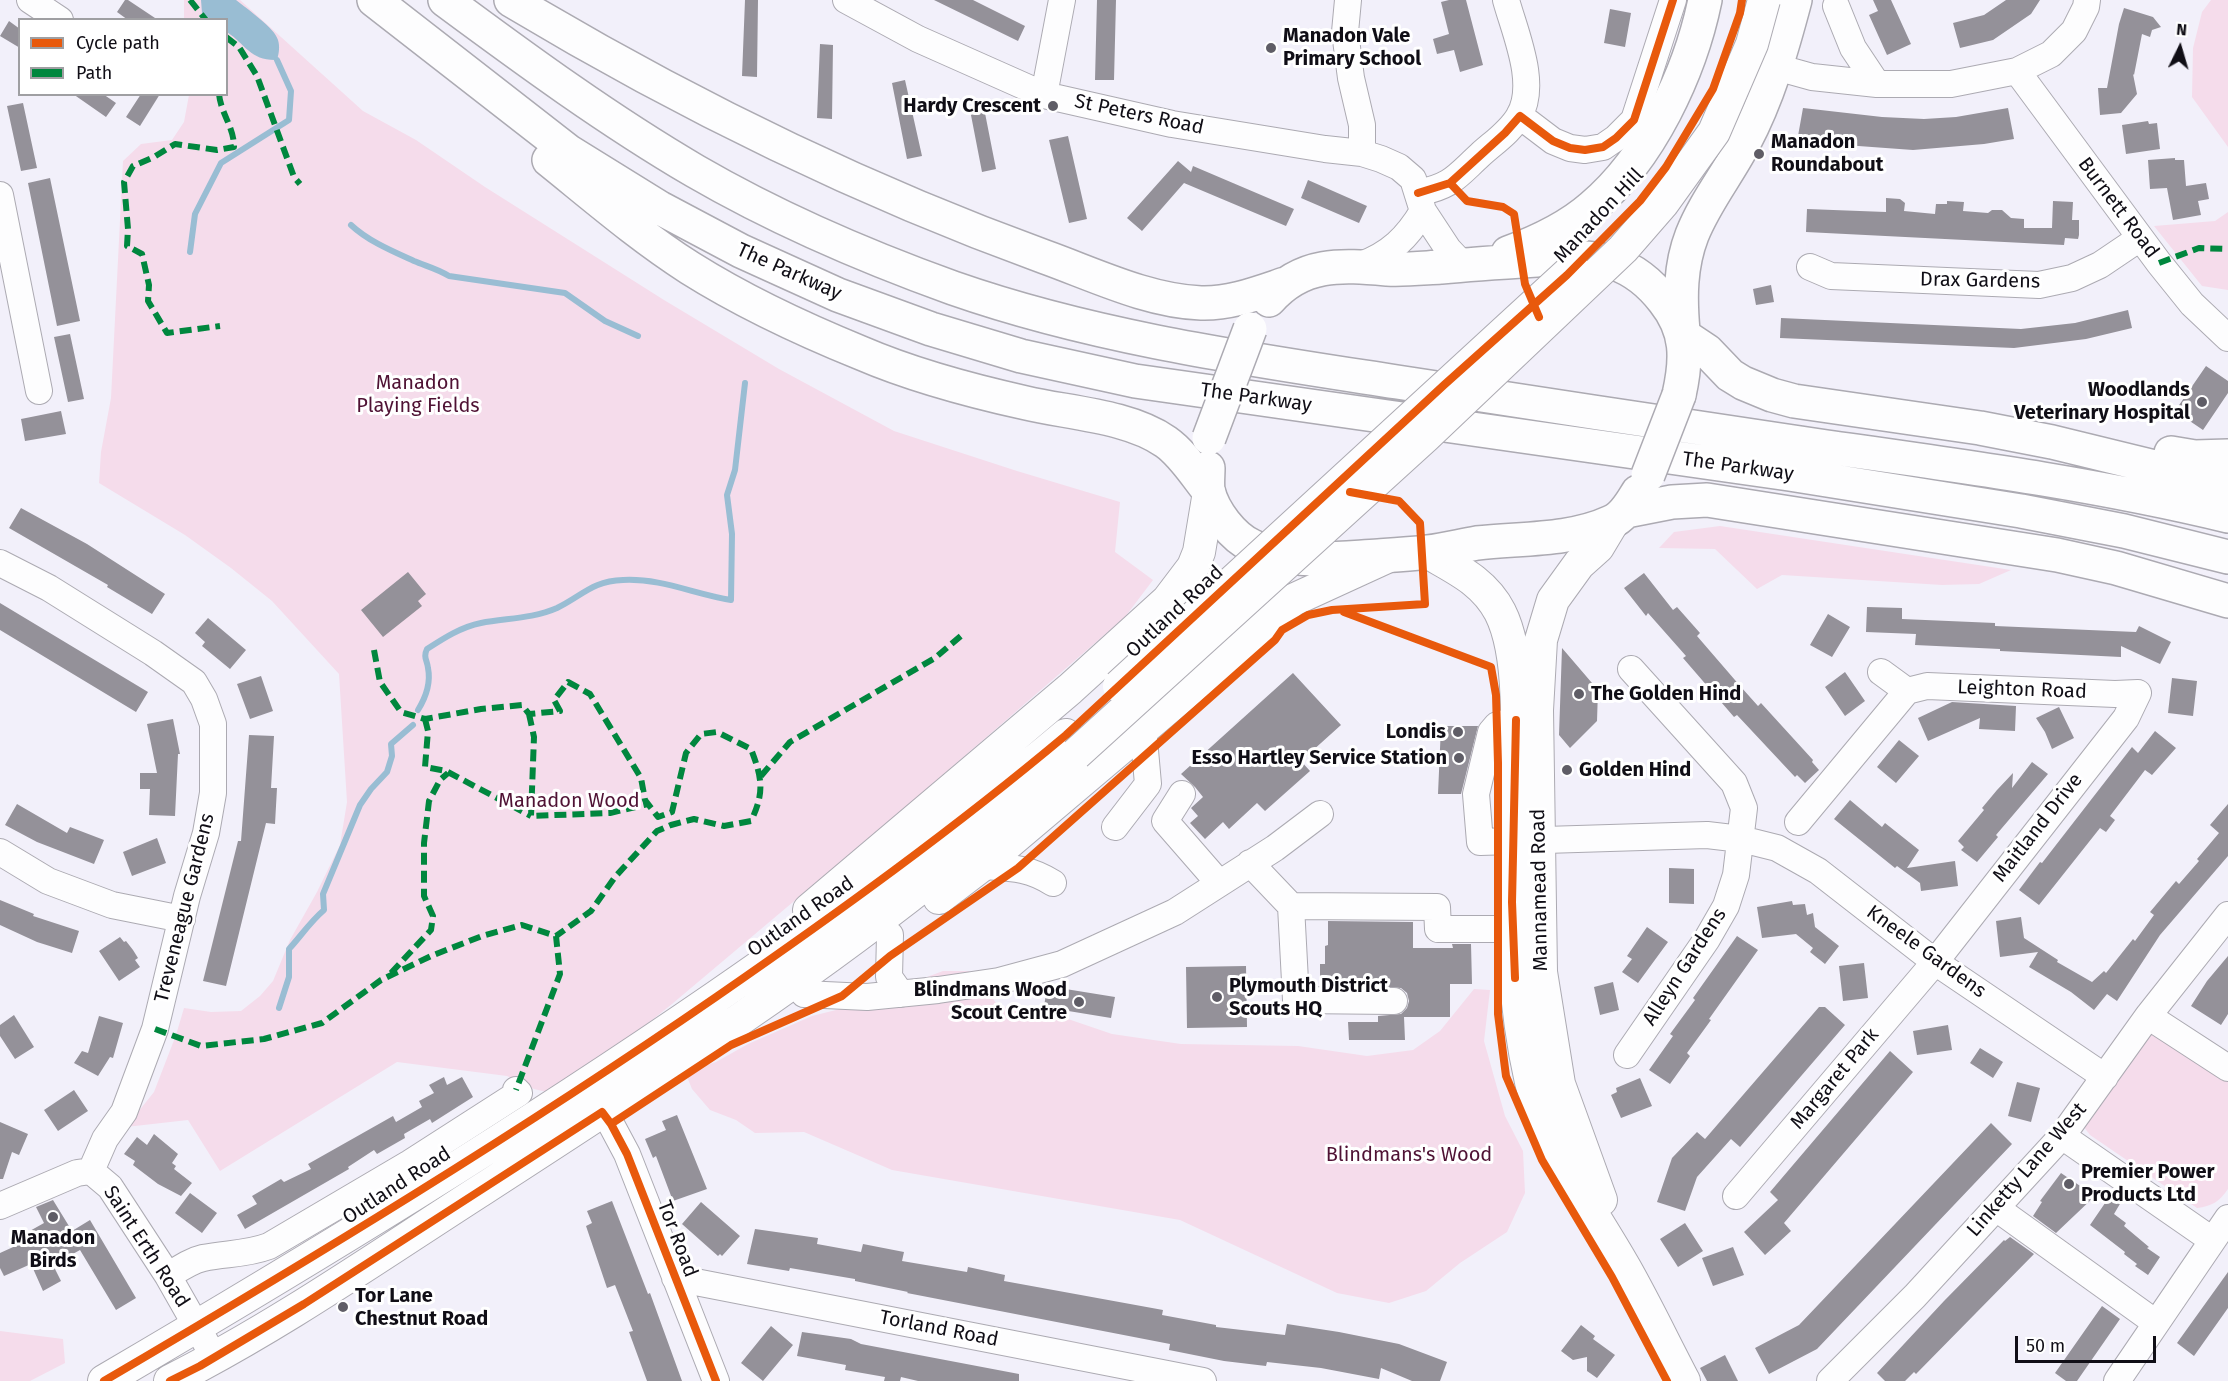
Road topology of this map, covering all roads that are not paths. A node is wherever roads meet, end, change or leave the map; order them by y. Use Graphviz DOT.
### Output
graph roads {
  1 [pos="30,0"];
  2 [pos="374,0"];
  3 [pos="445,0"];
  4 [pos="511,0"];
  5 [pos="846,0"];
  6 [pos="1062,0"];
  7 [pos="1348,0"];
  8 [pos="1506,0"];
  9 [pos="1673,0"];
  10 [pos="1705,0"];
  11 [pos="1742,0"];
  12 [pos="1764,0"];
  13 [pos="1796,0"];
  14 [pos="2087,0"];
  15 [pos="1836,6"];
  16 [pos="57,18"];
  17 [pos="414,32"];
  18 [pos="1776,67"];
  19 [pos="2017,72"];
  20 [pos="1877,84"];
  21 [pos="1044,95"];
  22 [pos="1520,116"];
  23 [pos="1362,153"];
  24 [pos="0,195"];
  25 [pos="1421,202"];
  26 [pos="2140,238"];
  27 [pos="1472,264"];
  28 [pos="1360,265"];
  29 [pos="1810,267"];
  30 [pos="1285,284"];
  31 [pos="1683,334"];
  32 [pos="2228,338"];
  33 [pos="1459,388"];
  34 [pos="39,391"];
  35 [pos="2052,442"];
  36 [pos="2228,456"];
  37 [pos="2228,485"];
  38 [pos="1208,491"];
  39 [pos="1620,516"];
  40 [pos="2228,516"];
  41 [pos="1427,552"];
  42 [pos="1392,555"];
  43 [pos="2228,557"];
  44 [pos="0,563"];
  45 [pos="2228,601"];
  46 [pos="1631,669"];
  47 [pos="1881,672"];
  48 [pos="1907,691"];
  49 [pos="2138,693"];
  50 [pos="1143,728"];
  51 [pos="1071,745"];
  52 [pos="1182,795"];
  53 [pos="1320,814"];
  54 [pos="1798,822"];
  55 [pos="1115,827"];
  56 [pos="1741,839"];
  57 [pos="1526,840"];
  58 [pos="0,852"];
  59 [pos="1250,863"];
  60 [pos="981,867"];
  61 [pos="1220,883"];
  62 [pos="1053,884"];
  63 [pos="1291,906"];
  64 [pos="2228,915"];
  65 [pos="182,919"];
  66 [pos="1506,929"];
  67 [pos="891,935"];
  68 [pos="1935,962"];
  69 [pos="804,994"];
  70 [pos="901,994"];
  71 [pos="1394,1001"];
  72 [pos="2148,1016"];
  73 [pos="673,1027"];
  74 [pos="703,1045"];
  75 [pos="1626,1055"];
  76 [pos="2228,1068"];
  77 [pos="2105,1077"];
  78 [pos="516,1090"];
  79 [pos="602,1112"];
  80 [pos="2062,1136"];
  81 [pos="91,1171"];
  82 [pos="1736,1196"];
  83 [pos="0,1206"];
  84 [pos="1996,1208"];
  85 [pos="2228,1218"];
  86 [pos="2212,1240"];
  87 [pos="1625,1269"];
  88 [pos="168,1276"];
  89 [pos="675,1278"];
  90 [pos="2156,1323"];
  91 [pos="197,1327"];
  92 [pos="214,1357"];
  93 [pos="104,1381"];
  94 [pos="170,1381"];
  95 [pos="717,1381"];
  96 [pos="1203,1381"];
  97 [pos="1684,1381"];
  98 [pos="1830,1381"];
  99 [pos="2117,1381"];
  1 -- 16 [label="street"];
  2 -- 17 [label="highway, The Parkway"];
  3 -- 40 [label="highway, The Parkway"];
  4 -- 30 [label="highway"];
  5 -- 21 [label="street, St Peters Road"];
  6 -- 21 [label="street"];
  7 -- 23 [label="street"];
  8 -- 22 [label="street"];
  9 -- 22 [label="street"];
  10 -- 27 [label="highway"];
  11 -- 33 [label="main road, Manadon Hill, bridge"];
  12 -- 33 [label="main road, Manadon Hill, bridge"];
  13 -- 18 [label="highway"];
  14 -- 19 [label="street"];
  15 -- 20 [label="street"];
  17 -- 38 [label="highway"];
  17 -- 43 [label="highway, The Parkway"];
  18 -- 20 [label="street"];
  18 -- 31 [label="highway"];
  19 -- 20 [label="street"];
  19 -- 26 [label="street, Burnett Road"];
  21 -- 23 [label="street, St Peters Road"];
  22 -- 25 [label="street"];
  23 -- 25 [label="street, St Peters Road"];
  24 -- 34 [label="street"];
  25 -- 27 [label="street, St Peters Road"];
  25 -- 28 [label="street"];
  26 -- 29 [label="street, Drax Gardens"];
  26 -- 32 [label="street, Burnett Road"];
  27 -- 28 [label="highway"];
  27 -- 31 [label="highway"];
  28 -- 30 [label="highway"];
  30 -- 38 [label="highway, bridge"];
  31 -- 35 [label="highway"];
  31 -- 39 [label="highway, bridge"];
  33 -- 51 [label="main road, Outland Road, bridge"];
  35 -- 36 [label="highway"];
  35 -- 37 [label="highway"];
  38 -- 42 [label="highway"];
  38 -- 73 [label="main road"];
  39 -- 41 [label="highway"];
  39 -- 45 [label="highway"];
  39 -- 57 [label="main road, Mannamead Road"];
  41 -- 42 [label="highway"];
  41 -- 57 [label="main road, Mannamead Road"];
  42 -- 50 [label="main road"];
  44 -- 65 [label="street, Treveneague Gardens"];
  46 -- 56 [label="street"];
  47 -- 48 [label="street"];
  48 -- 49 [label="street, Leighton Road"];
  48 -- 54 [label="street"];
  49 -- 68 [label="street, Maitland Drive"];
  50 -- 55 [label="street"];
  50 -- 60 [label="main road"];
  51 -- 73 [label="main road, Outland Road"];
  51 -- 74 [label="main road, Outland Road"];
  52 -- 61 [label="street"];
  53 -- 59 [label="street"];
  56 -- 57 [label="street, Kneele Gardens"];
  56 -- 68 [label="street, Kneele Gardens"];
  56 -- 75 [label="street, Alleyn Gardens"];
  57 -- 66 [label="main road, Mannamead Road"];
  57 -- 87 [label="main road, Mannamead Road"];
  58 -- 65 [label="street"];
  59 -- 61 [label="street"];
  59 -- 63 [label="street"];
  60 -- 62 [label="street"];
  60 -- 67 [label="main road"];
  61 -- 70 [label="street"];
  63 -- 66 [label="street"];
  63 -- 71 [label="street"];
  64 -- 72 [label="street, Linketty Lane West"];
  65 -- 81 [label="street, Treveneague Gardens"];
  66 -- 87 [label="main road, Mannamead Road"];
  67 -- 69 [label="main road"];
  67 -- 70 [label="street"];
  68 -- 77 [label="street, Kneele Gardens"];
  68 -- 82 [label="street, Margaret Park"];
  69 -- 70 [label="street"];
  69 -- 74 [label="main road"];
  72 -- 76 [label="street"];
  72 -- 77 [label="street, Linketty Lane West"];
  73 -- 91 [label="main road, Outland Road"];
  74 -- 79 [label="main road, Outland Road"];
  77 -- 80 [label="street, Linketty Lane West"];
  78 -- 88 [label="street, Outland Road"];
  79 -- 89 [label="street, Tor Road"];
  79 -- 92 [label="main road, Outland Road"];
  80 -- 84 [label="street, Linketty Lane West"];
  80 -- 86 [label="street"];
  81 -- 83 [label="street"];
  81 -- 88 [label="street, Saint Erth Road"];
  84 -- 90 [label="street"];
  84 -- 98 [label="street, Linketty Lane West"];
  85 -- 86 [label="street"];
  86 -- 90 [label="street"];
  87 -- 97 [label="main road, Mannamead Road"];
  88 -- 91 [label="street, Saint Erth Road"];
  89 -- 95 [label="street, Tor Road"];
  89 -- 96 [label="street, Torland Road"];
  90 -- 99 [label="street"];
  91 -- 92 [label="street, Saint Erth Road"];
  91 -- 93 [label="main road, Outland Road"];
  92 -- 94 [label="main road, Outland Road"];
}
